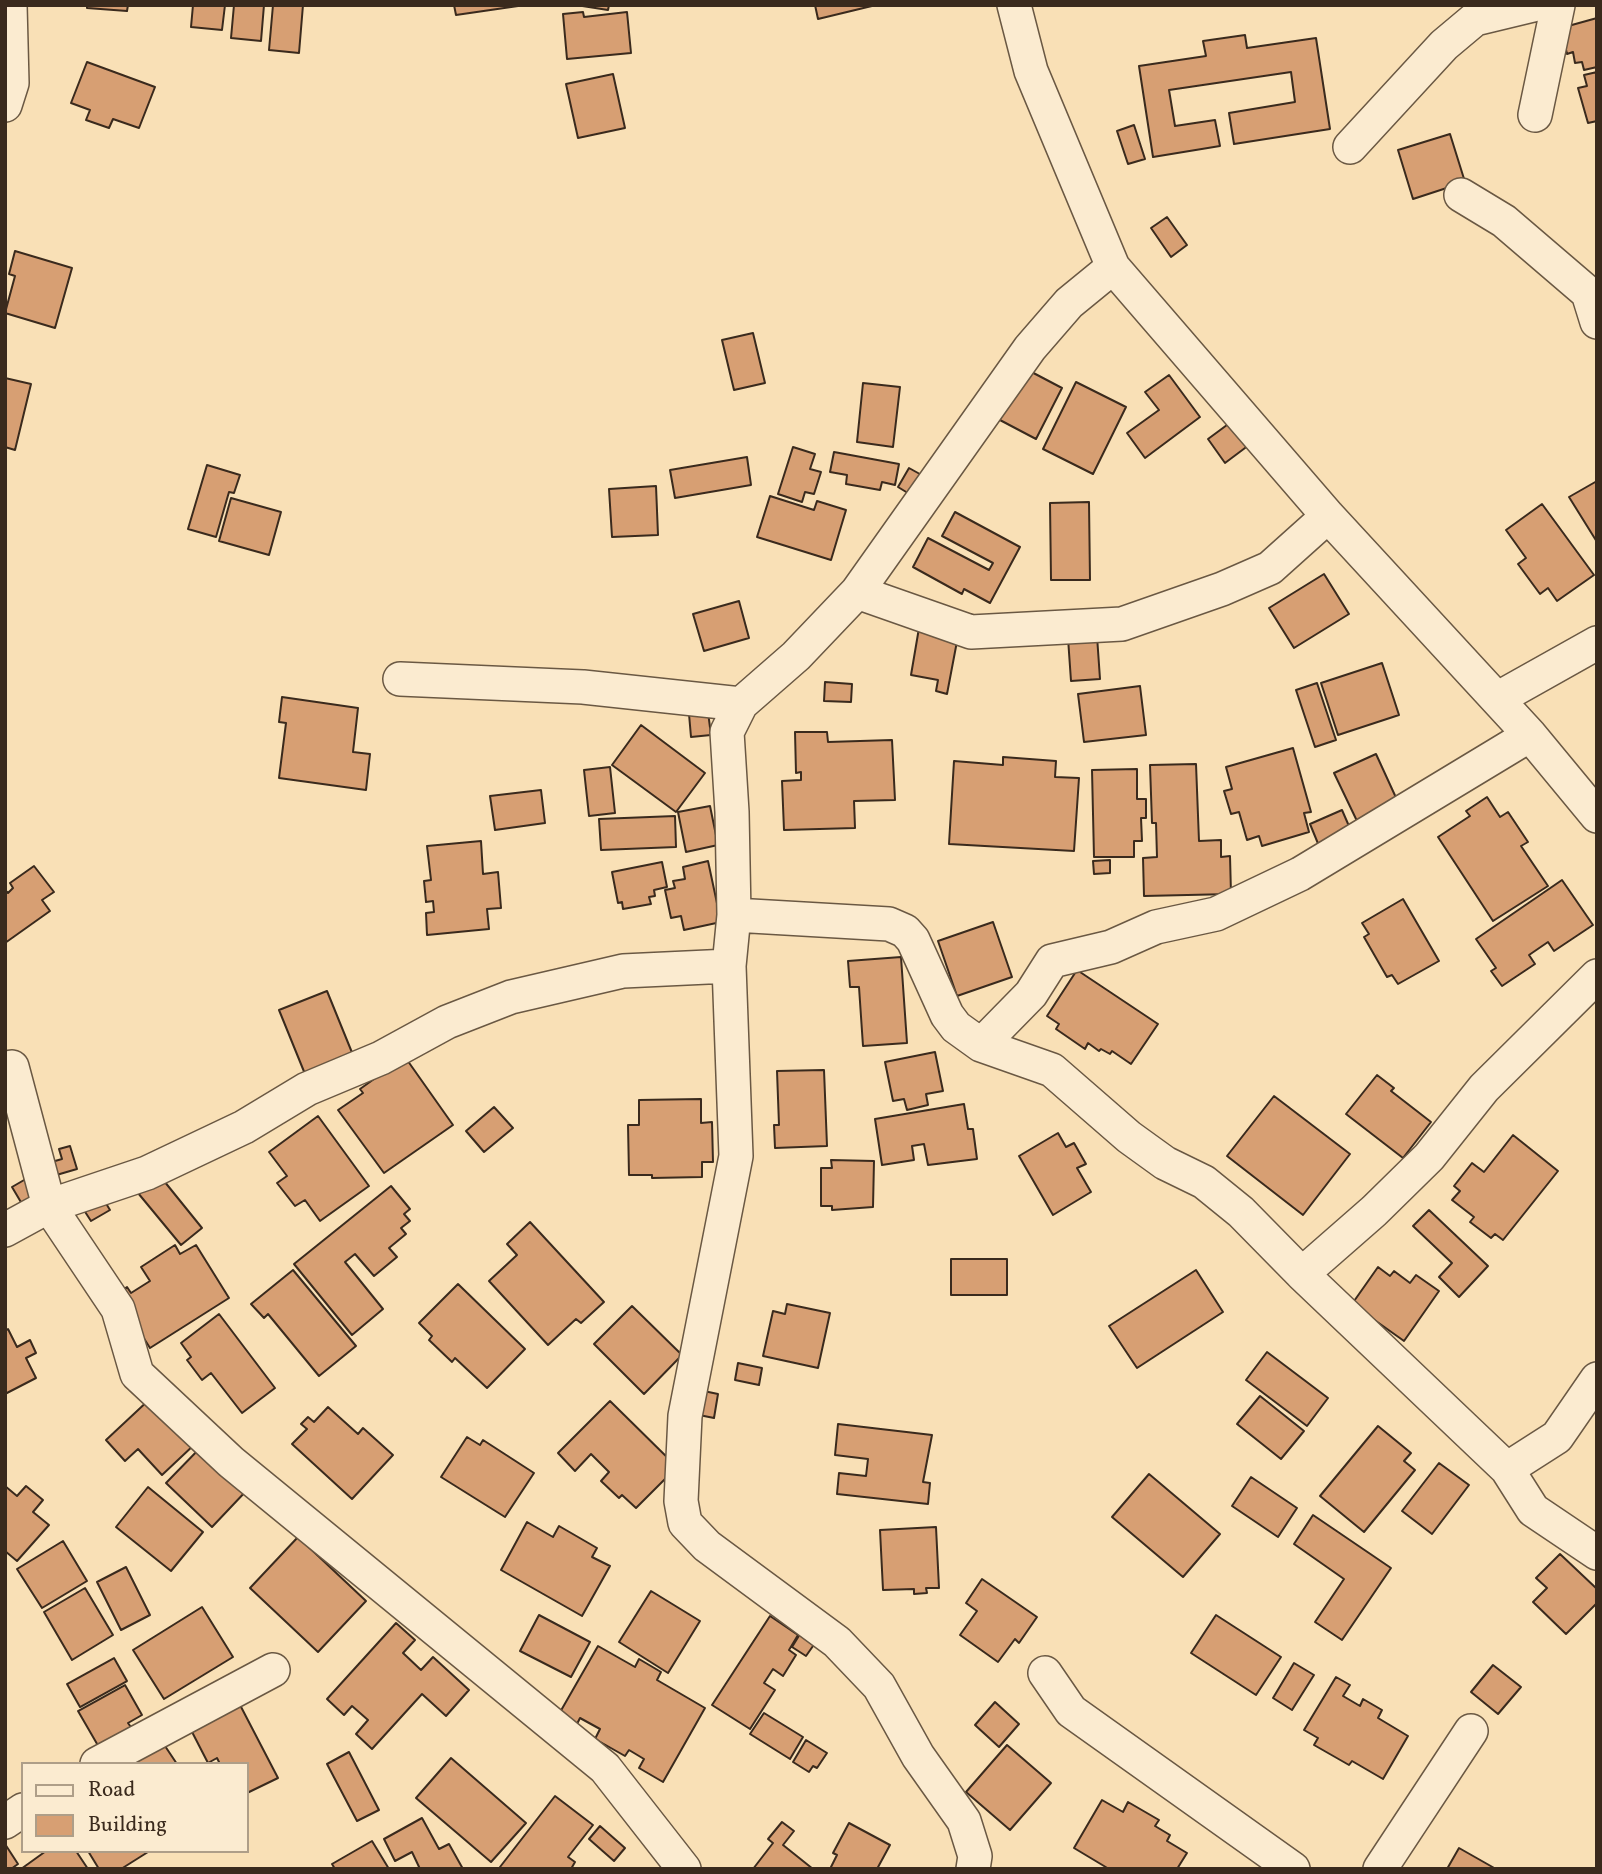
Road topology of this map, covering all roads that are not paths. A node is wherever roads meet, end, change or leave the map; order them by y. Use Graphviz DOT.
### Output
graph roads {
  1 [pos="10,5"];
  2 [pos="1014,5"];
  3 [pos="1533,5"];
  4 [pos="1558,5"];
  5 [pos="5,106"];
  6 [pos="1535,115"];
  7 [pos="1350,146"];
  8 [pos="1461,195"];
  9 [pos="1113,267"];
  10 [pos="1597,322"];
  11 [pos="1328,516"];
  12 [pos="857,592"];
  13 [pos="1597,643"];
  14 [pos="400,679"];
  15 [pos="1497,699"];
  16 [pos="741,704"];
  17 [pos="1530,735"];
  18 [pos="1597,816"];
  19 [pos="734,915"];
  20 [pos="729,966"];
  21 [pos="1597,976"];
  22 [pos="981,1045"];
  23 [pos="12,1067"];
  24 [pos="48,1206"];
  25 [pos="5,1230"];
  26 [pos="1302,1274"];
  27 [pos="1597,1379"];
  28 [pos="1507,1469"];
  29 [pos="1597,1553"];
  30 [pos="273,1670"];
  31 [pos="1045,1672"];
  32 [pos="1471,1731"];
  33 [pos="100,1762"];
  34 [pos="21,1812"];
  35 [pos="5,1822"];
  36 [pos="684,1869"];
  37 [pos="973,1869"];
  38 [pos="1293,1869"];
  39 [pos="1380,1869"];
  1 -- 5 [label="street"];
  2 -- 9 [label="street"];
  3 -- 7 [label="street"];
  4 -- 6 [label="street"];
  8 -- 10 [label="street"];
  9 -- 11 [label="street"];
  9 -- 12 [label="street"];
  11 -- 12 [label="street"];
  11 -- 15 [label="street"];
  12 -- 16 [label="street"];
  13 -- 15 [label="street"];
  14 -- 16 [label="street"];
  15 -- 17 [label="street"];
  16 -- 19 [label="street"];
  17 -- 18 [label="street"];
  17 -- 22 [label="street"];
  19 -- 20 [label="street"];
  19 -- 22 [label="street"];
  20 -- 24 [label="street"];
  20 -- 37 [label="street"];
  21 -- 26 [label="street"];
  22 -- 26 [label="street"];
  23 -- 24 [label="street"];
  24 -- 25 [label="street"];
  24 -- 36 [label="street"];
  26 -- 28 [label="street"];
  27 -- 28 [label="street"];
  28 -- 29 [label="street"];
  30 -- 33 [label="street"];
  31 -- 38 [label="street"];
  32 -- 39 [label="street"];
  34 -- 35 [label="street"];
}
